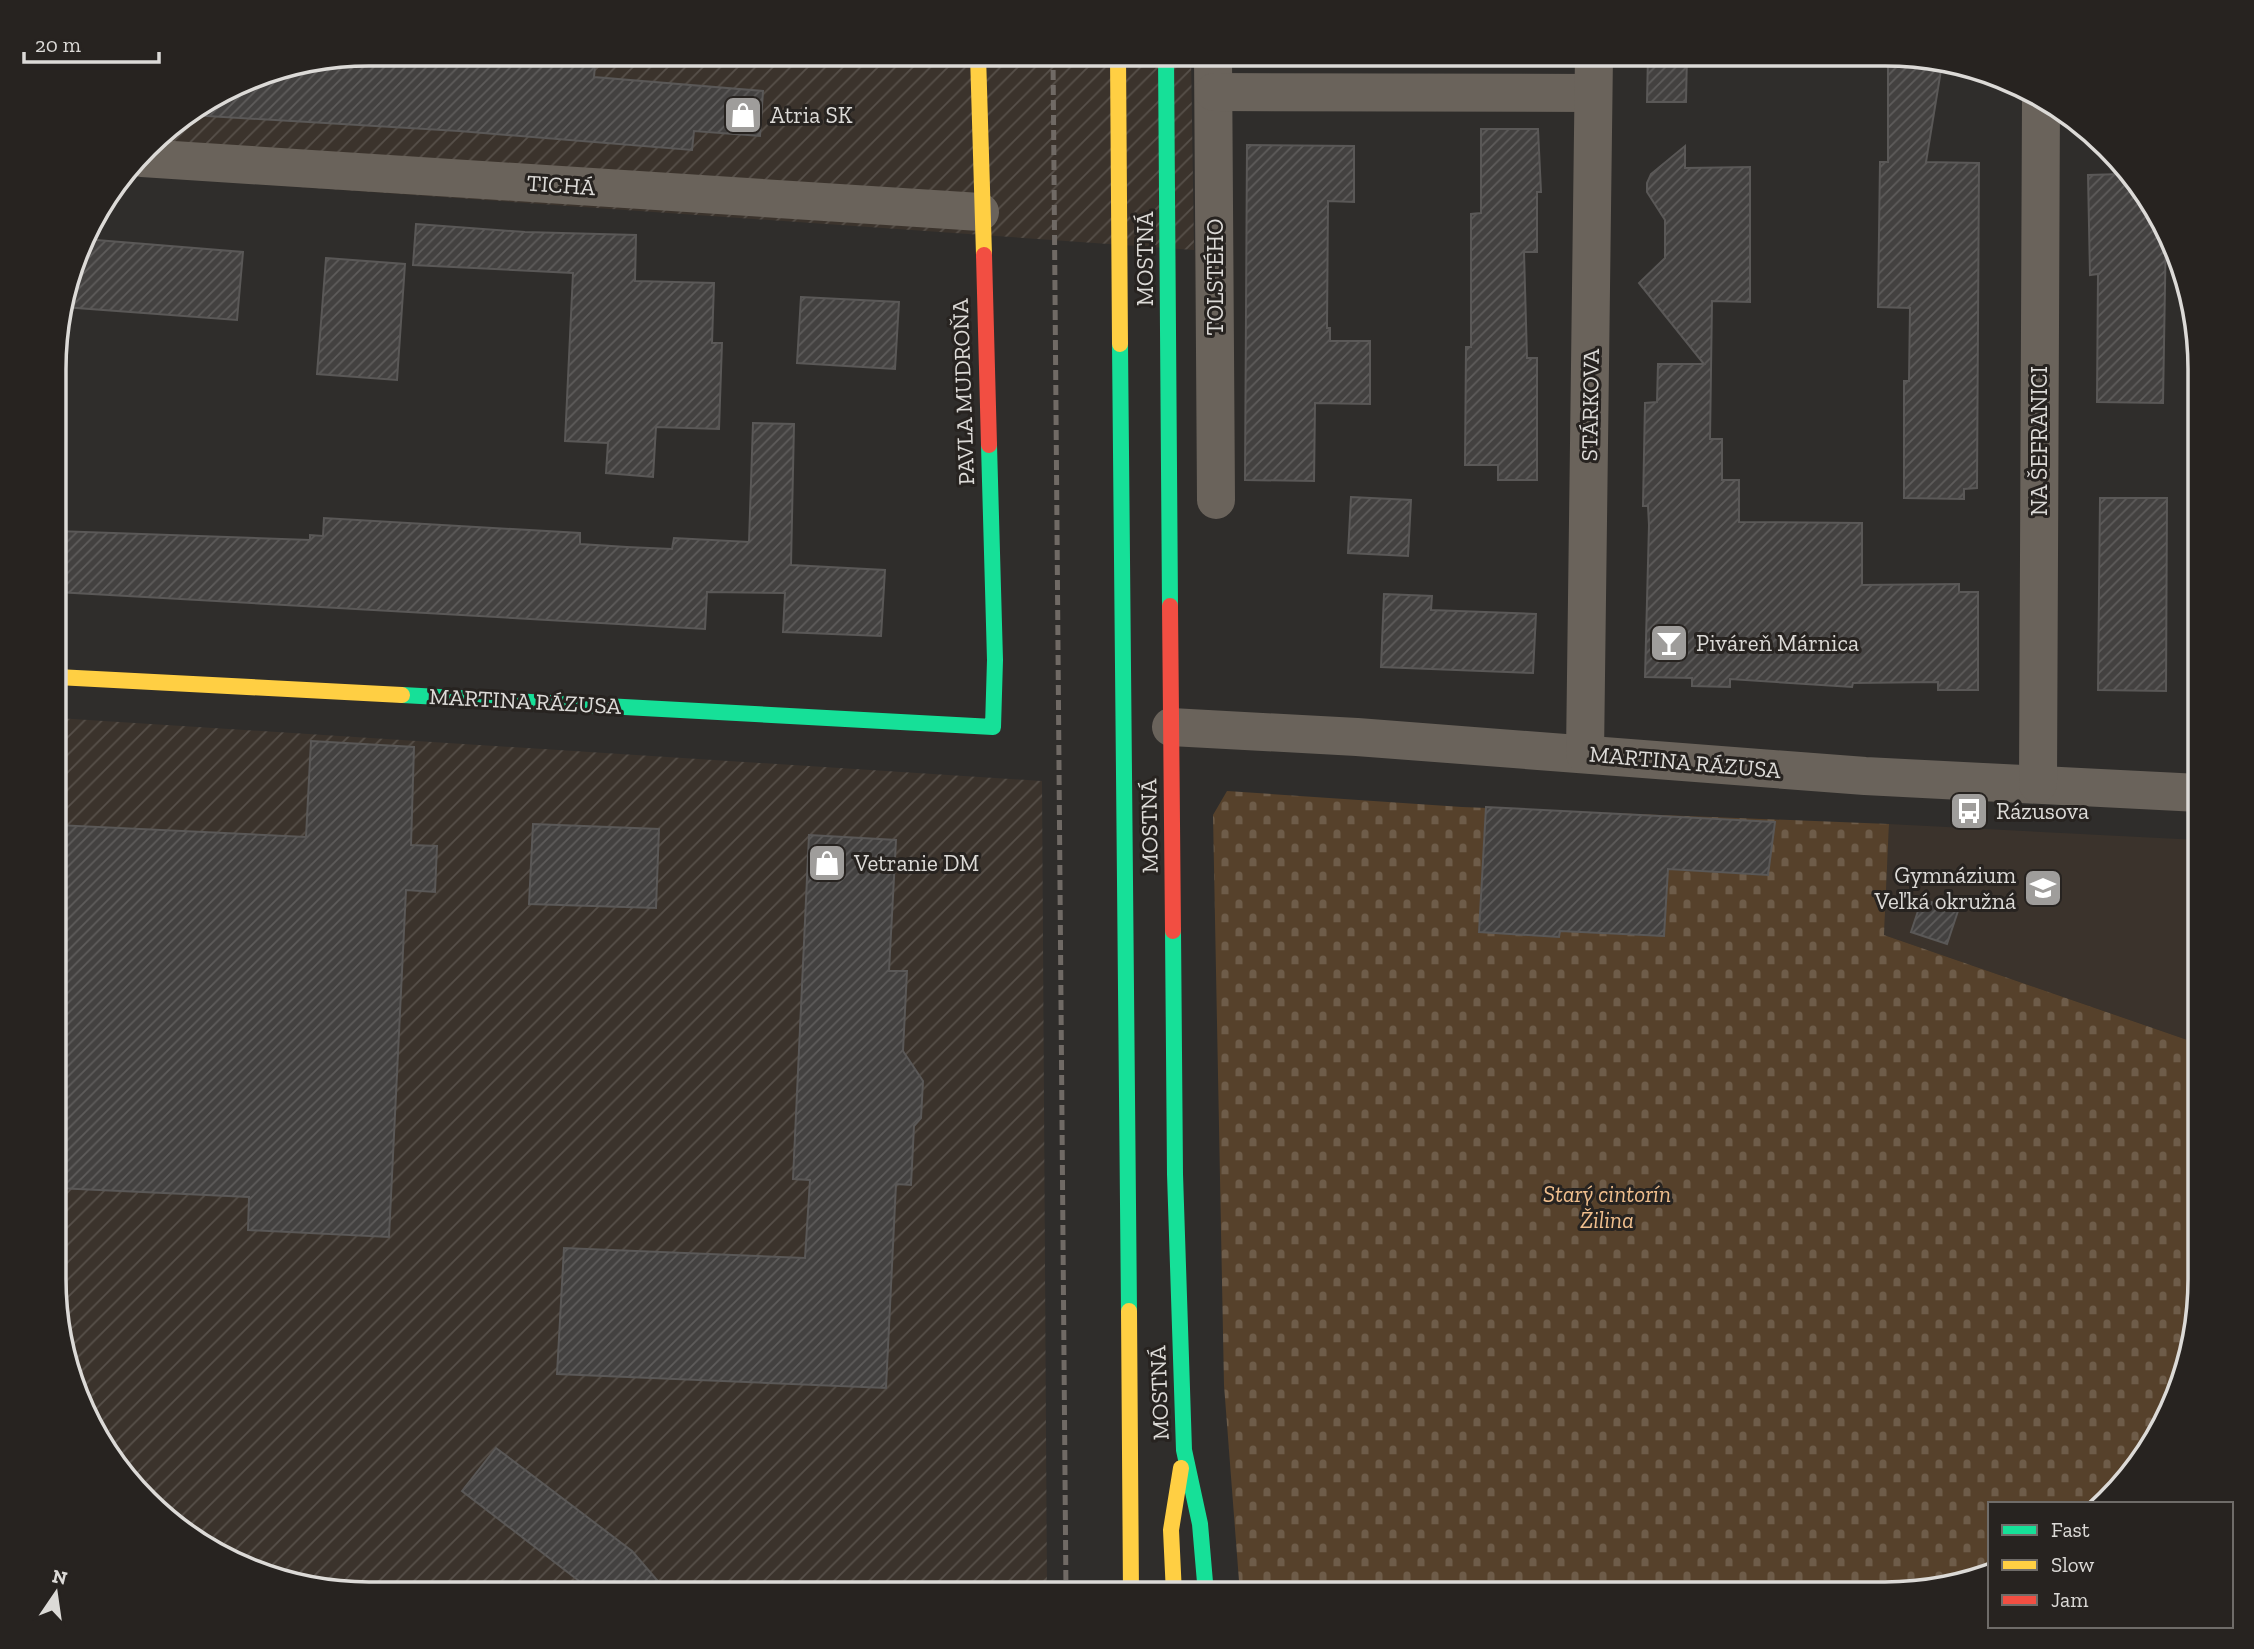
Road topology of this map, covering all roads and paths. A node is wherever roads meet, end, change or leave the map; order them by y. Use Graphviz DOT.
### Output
graph roads {
  1 [pos="978,66"];
  2 [pos="1118,66"];
  3 [pos="1166,66"];
  4 [pos="1213,66"];
  5 [pos="1594,66"];
  6 [pos="1214,92"];
  7 [pos="1593,93"];
  8 [pos="2041,110"];
  9 [pos="152,159"];
  10 [pos="980,212"];
  11 [pos="1216,500"];
  12 [pos="66,677"];
  13 [pos="993,727"];
  14 [pos="1171,727"];
  15 [pos="1585,754"];
  16 [pos="2038,784"];
  17 [pos="2188,792"];
  18 [pos="1184,1450"];
  19 [pos="1131,1582"];
  20 [pos="1173,1582"];
  21 [pos="1205,1582"];
  1 -- 10 [label="main road, PAVLA MUDROŇA"];
  2 -- 19 [label="main road, MOSTNÁ"];
  3 -- 14 [label="main road, MOSTNÁ"];
  4 -- 6 [label="street, TOLSTÉHO"];
  5 -- 7 [label="street, STÁRKOVA"];
  6 -- 7 [label="street"];
  6 -- 11 [label="street, TOLSTÉHO"];
  7 -- 15 [label="street, STÁRKOVA"];
  8 -- 16 [label="street, NA ŠEFRANICI"];
  9 -- 10 [label="street, TICHÁ"];
  10 -- 13 [label="main road, PAVLA MUDROŇA"];
  12 -- 13 [label="main road, MARTINA RÁZUSA"];
  14 -- 15 [label="street, MARTINA RÁZUSA"];
  14 -- 18 [label="main road, MOSTNÁ"];
  15 -- 16 [label="street, MARTINA RÁZUSA"];
  16 -- 17 [label="street, MARTINA RÁZUSA"];
  18 -- 20 [label="main road"];
  18 -- 21 [label="main road, MOSTNÁ"];
}
